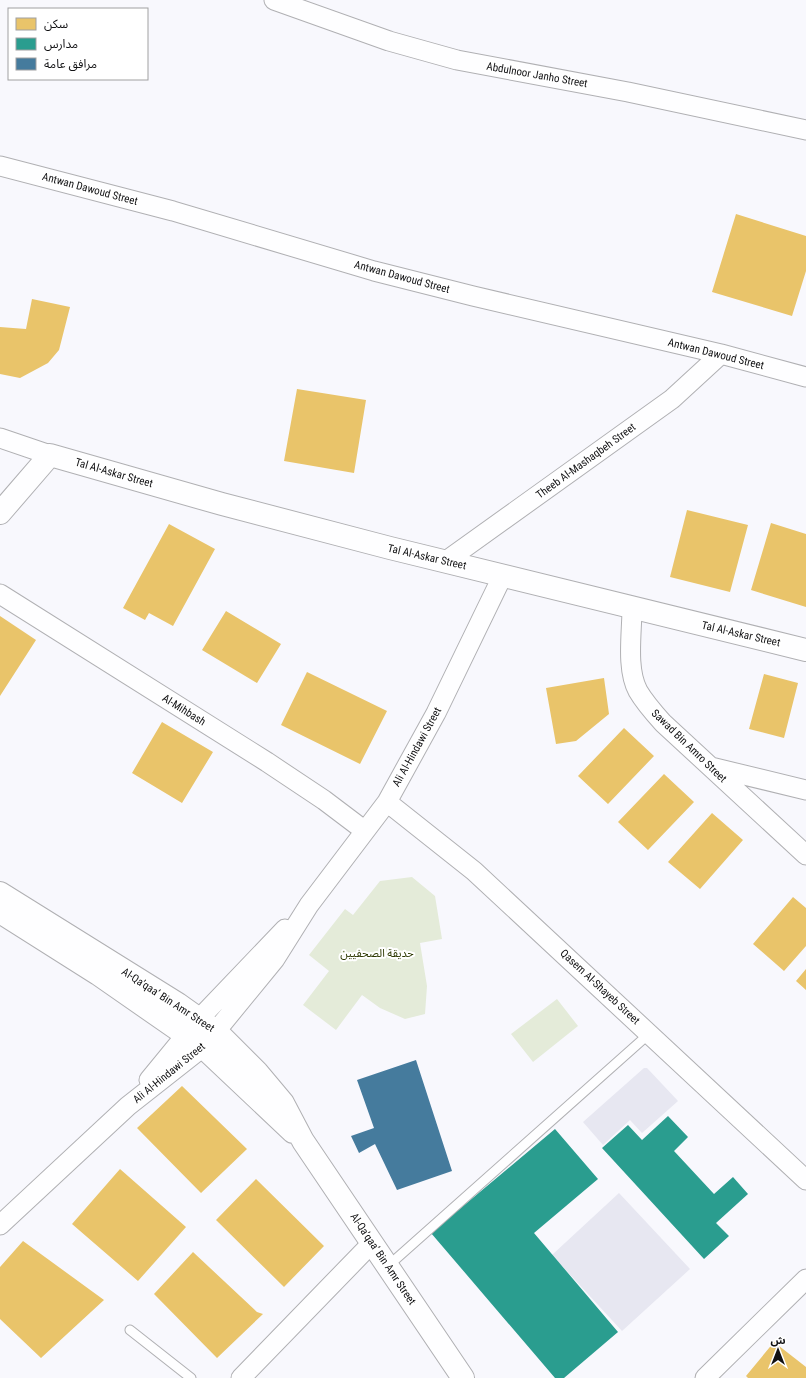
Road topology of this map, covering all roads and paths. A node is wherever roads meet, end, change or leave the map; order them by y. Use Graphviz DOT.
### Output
graph roads {
  1 [pos="274,0"];
  2 [pos="806,130"];
  3 [pos="0,166"];
  4 [pos="721,354"];
  5 [pos="806,377"];
  6 [pos="0,438"];
  7 [pos="50,455"];
  8 [pos="0,513"];
  9 [pos="446,561"];
  10 [pos="503,576"];
  11 [pos="0,594"];
  12 [pos="632,608"];
  13 [pos="806,650"];
  14 [pos="710,767"];
  15 [pos="806,790"];
  16 [pos="387,802"];
  17 [pos="365,831"];
  18 [pos="806,855"];
  19 [pos="0,893"];
  20 [pos="0,912"];
  21 [pos="201,1033"];
  22 [pos="650,1033"];
  23 [pos="806,1180"];
  24 [pos="0,1224"];
  25 [pos="372,1243"];
  26 [pos="388,1266"];
  27 [pos="806,1279"];
  28 [pos="130,1330"];
  29 [pos="190,1378"];
  30 [pos="240,1378"];
  31 [pos="463,1378"];
  32 [pos="705,1378"];
  1 -- 2 [label="street, Abdulnoor Janho Street"];
  3 -- 4 [label="street, Antwan Dawoud Street"];
  4 -- 5 [label="street, Antwan Dawoud Street"];
  4 -- 9 [label="street, Theeb Al-Mashaqbeh Street"];
  6 -- 7 [label="street"];
  7 -- 8 [label="street"];
  7 -- 9 [label="street, Tal Al-Askar Street"];
  9 -- 10 [label="street, Tal Al-Askar Street"];
  10 -- 12 [label="street, Tal Al-Askar Street"];
  10 -- 16 [label="street, Ali Al-Hindawi Street"];
  11 -- 17 [label="street, Al-Mihbash"];
  12 -- 13 [label="street, Tal Al-Askar Street"];
  12 -- 14 [label="street, Sawad Bin Amro Street"];
  14 -- 15 [label="street"];
  14 -- 18 [label="street, Sawad Bin Amro Street"];
  16 -- 17 [label="street, Ali Al-Hindawi Street"];
  16 -- 22 [label="street, Qasem Al-Shayeb Street"];
  17 -- 21 [label="street, Ali Al-Hindawi Street"];
  19 -- 21 [label="street, Al-Qa’qaa’ Bin Amr Street"];
  20 -- 21 [label="street, Al-Qa’qaa’ Bin Amr Street"];
  21 -- 24 [label="street, Ali Al-Hindawi Street"];
  21 -- 25 [label="street, Al-Qa’qaa’ Bin Amr Street"];
  22 -- 23 [label="street, Qasem Al-Shayeb Street"];
  22 -- 26 [label="lane"];
  25 -- 26 [label="street, Al-Qa’qaa’ Bin Amr Street"];
  25 -- 30 [label="street"];
  26 -- 31 [label="street, Al-Qa’qaa’ Bin Amr Street"];
  27 -- 32 [label="street"];
  28 -- 29 [label="lane"];
}
